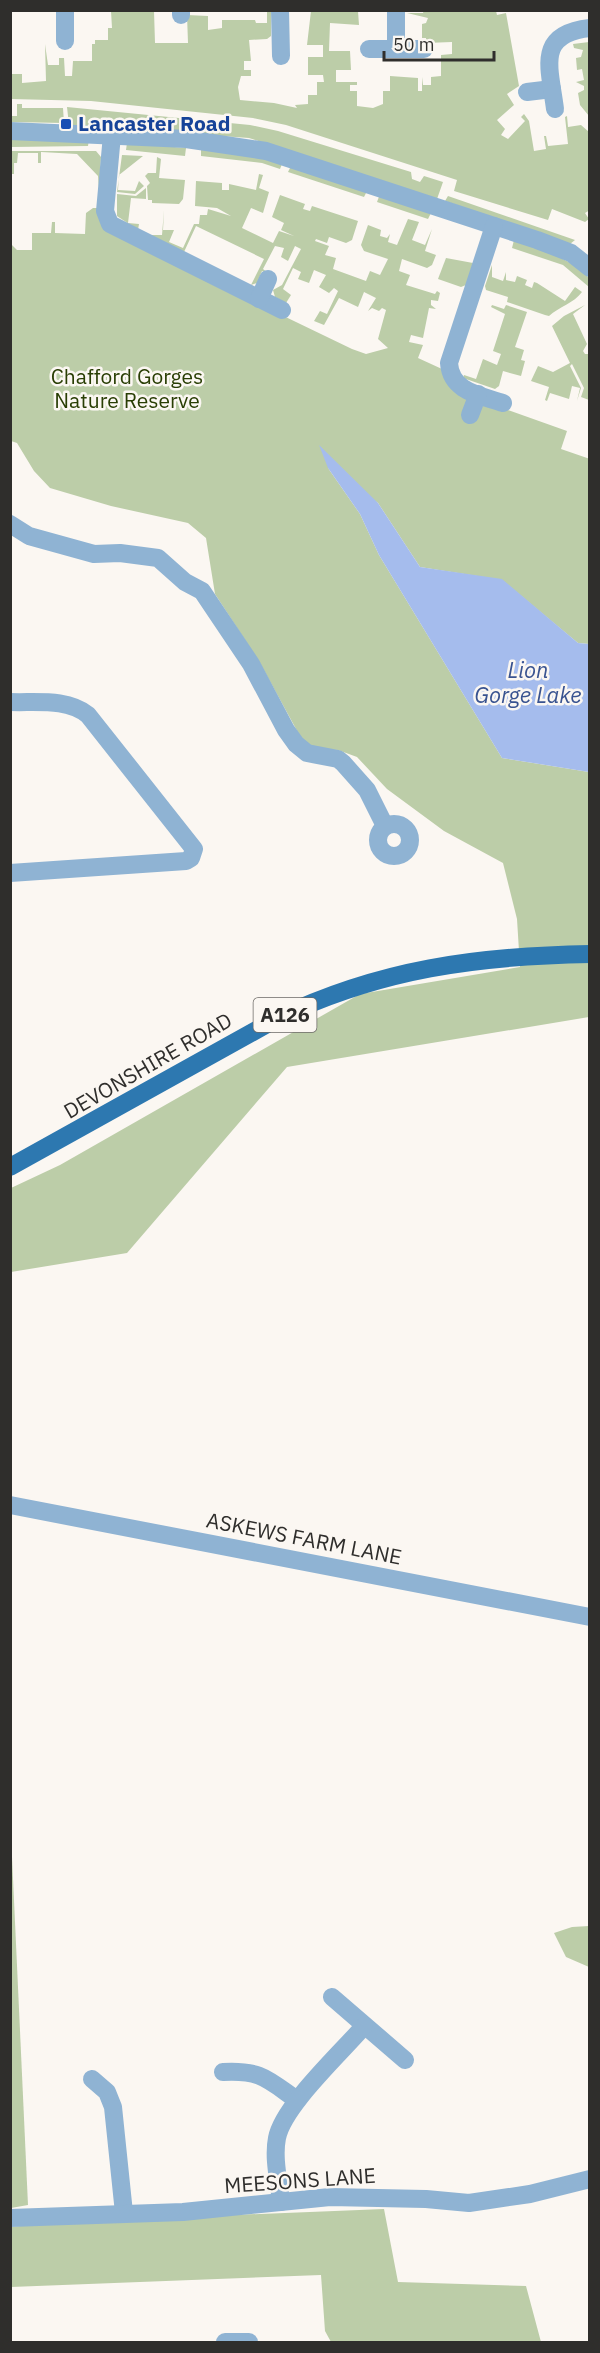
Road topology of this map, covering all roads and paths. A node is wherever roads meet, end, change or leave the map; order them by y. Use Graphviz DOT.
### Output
graph roads {
  1 [pos="65,10"];
  2 [pos="280,10"];
  3 [pos="396,10"];
  4 [pos="590,28"];
  5 [pos="65,40"];
  6 [pos="369,49"];
  7 [pos="396,49"];
  8 [pos="424,49"];
  9 [pos="281,56"];
  10 [pos="552,90"];
  11 [pos="527,93"];
  12 [pos="555,109"];
  13 [pos="10,131"];
  14 [pos="112,135"];
  15 [pos="494,226"];
  16 [pos="590,268"];
  17 [pos="268,279"];
  18 [pos="259,299"];
  19 [pos="282,310"];
  20 [pos="478,394"];
  21 [pos="503,403"];
  22 [pos="470,416"];
  23 [pos="10,524"];
  24 [pos="10,702"];
  25 [pos="385,826"];
  26 [pos="10,873"];
  27 [pos="590,954"];
  28 [pos="10,1167"];
  29 [pos="10,1505"];
  30 [pos="590,1617"];
  31 [pos="332,1997"];
  32 [pos="364,2026"];
  33 [pos="405,2060"];
  34 [pos="223,2072"];
  35 [pos="92,2079"];
  36 [pos="297,2100"];
  37 [pos="590,2179"];
  38 [pos="281,2202"];
  39 [pos="124,2213"];
  40 [pos="10,2218"];
  41 [pos="225,2343"];
  42 [pos="249,2343"];
  1 -- 5 [label="street"];
  2 -- 9 [label="street"];
  3 -- 7 [label="street"];
  4 -- 10 [label="street"];
  6 -- 7 [label="street"];
  7 -- 8 [label="street"];
  10 -- 11 [label="street"];
  10 -- 12 [label="street"];
  13 -- 14 [label="street"];
  14 -- 15 [label="street"];
  14 -- 18 [label="street"];
  15 -- 16 [label="street"];
  15 -- 20 [label="street"];
  17 -- 18 [label="street"];
  18 -- 19 [label="street"];
  20 -- 21 [label="street"];
  20 -- 22 [label="street"];
  23 -- 25 [label="street"];
  24 -- 26 [label="street"];
  27 -- 28 [label="main road, DEVONSHIRE ROAD / A126"];
  29 -- 30 [label="street, ASKEWS FARM LANE"];
  31 -- 32 [label="street"];
  32 -- 33 [label="street"];
  32 -- 36 [label="street"];
  34 -- 36 [label="street"];
  35 -- 39 [label="street"];
  36 -- 38 [label="street"];
  37 -- 38 [label="street, MEESONS LANE"];
  38 -- 39 [label="street, MEESONS LANE"];
  39 -- 40 [label="street, MEESONS LANE"];
  41 -- 42 [label="street"];
}
